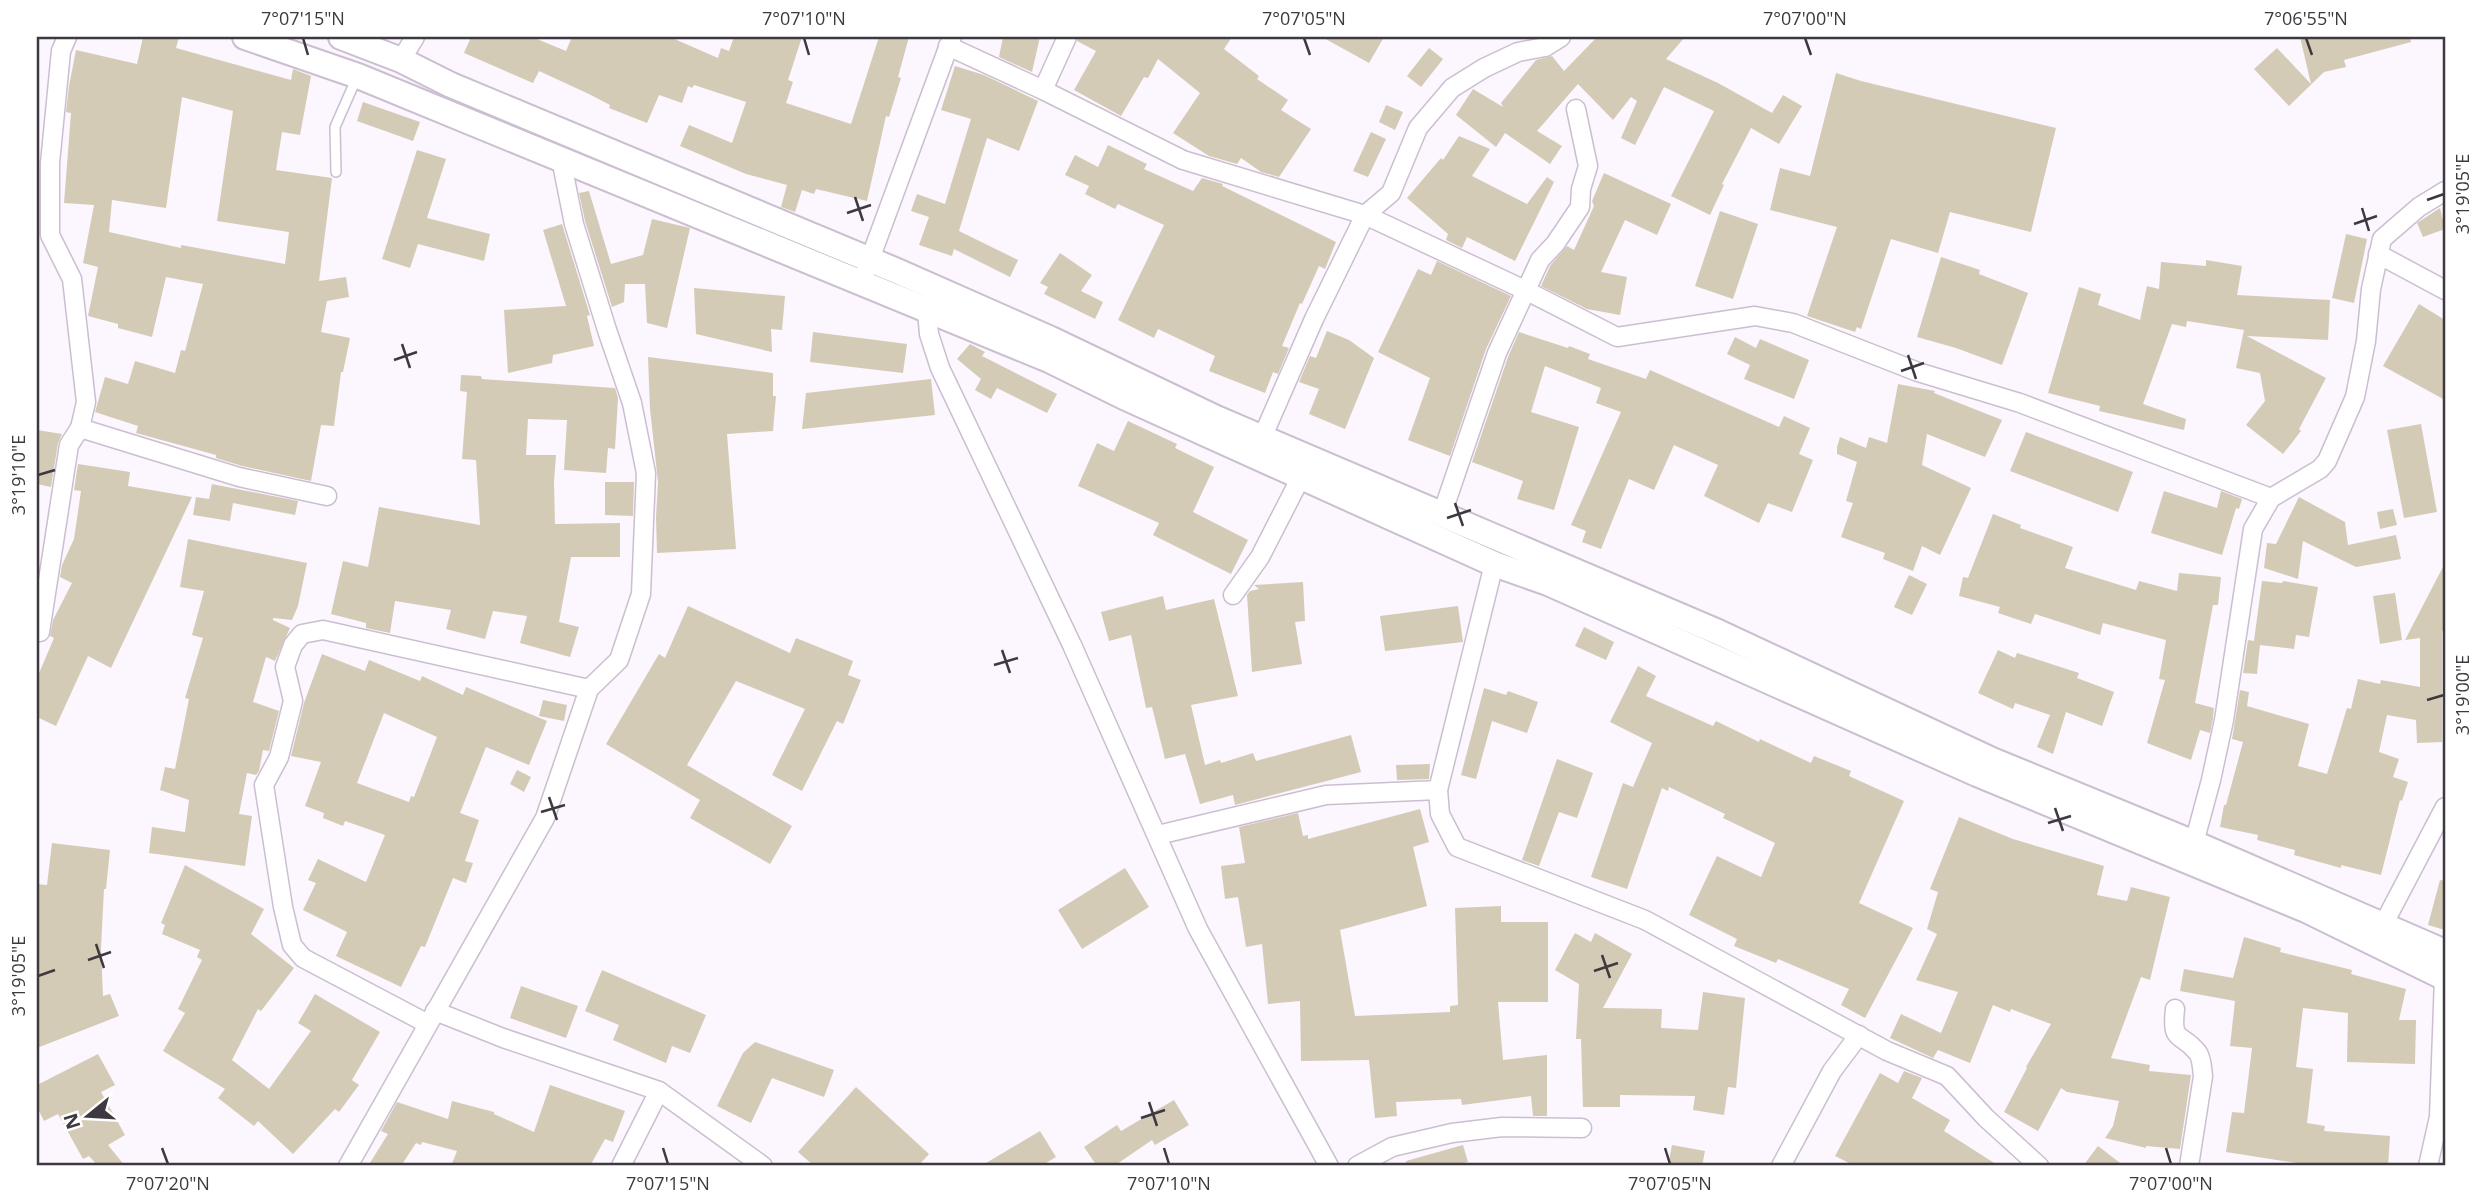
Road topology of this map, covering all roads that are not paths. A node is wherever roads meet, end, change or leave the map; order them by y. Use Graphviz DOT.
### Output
graph roads {
  1 [pos="67,37"];
  2 [pos="245,37"];
  3 [pos="341,37"];
  4 [pos="415,37"];
  5 [pos="1067,37"];
  6 [pos="1561,37"];
  7 [pos="950,42"];
  8 [pos="401,60"];
  9 [pos="358,76"];
  10 [pos="1043,90"];
  11 [pos="1576,109"];
  12 [pos="561,159"];
  13 [pos="336,172"];
  14 [pos="2445,191"];
  15 [pos="1365,215"];
  16 [pos="2378,254"];
  17 [pos="866,271"];
  18 [pos="2445,290"];
  19 [pos="1527,291"];
  20 [pos="927,311"];
  21 [pos="80,428"];
  22 [pos="1262,438"];
  23 [pos="1301,477"];
  24 [pos="327,496"];
  25 [pos="2271,498"];
  26 [pos="1442,514"];
  27 [pos="1494,564"];
  28 [pos="1233,595"];
  29 [pos="40,632"];
  30 [pos="589,689"];
  31 [pos="1438,790"];
  32 [pos="2445,807"];
  33 [pos="1158,835"];
  34 [pos="2194,843"];
  35 [pos="2383,925"];
  36 [pos="2445,951"];
  37 [pos="2445,978"];
  38 [pos="2175,1009"];
  39 [pos="431,1018"];
  40 [pos="1859,1035"];
  41 [pos="659,1090"];
  42 [pos="1582,1128"];
  43 [pos="348,1166"];
  44 [pos="621,1166"];
  45 [pos="763,1166"];
  46 [pos="1329,1166"];
  47 [pos="1357,1166"];
  48 [pos="1781,1166"];
  49 [pos="2039,1166"];
  50 [pos="2189,1166"];
  51 [pos="2428,1166"];
  1 -- 21 [label="street"];
  2 -- 9 [label="main road"];
  3 -- 8 [label="main road"];
  4 -- 8 [label="street"];
  5 -- 10 [label="street"];
  6 -- 15 [label="street"];
  7 -- 10 [label="street"];
  7 -- 17 [label="street"];
  8 -- 17 [label="main road"];
  9 -- 12 [label="main road"];
  9 -- 13 [label="lane"];
  10 -- 15 [label="street"];
  11 -- 19 [label="street"];
  12 -- 17 [label="main road"];
  12 -- 30 [label="street"];
  14 -- 16 [label="street"];
  15 -- 19 [label="street"];
  15 -- 22 [label="street"];
  16 -- 18 [label="street"];
  16 -- 25 [label="street"];
  17 -- 20 [label="main road"];
  17 -- 22 [label="main road"];
  19 -- 25 [label="street"];
  19 -- 26 [label="street"];
  20 -- 23 [label="main road"];
  20 -- 33 [label="street"];
  21 -- 24 [label="street"];
  21 -- 29 [label="street"];
  22 -- 26 [label="main road"];
  23 -- 27 [label="main road"];
  23 -- 28 [label="street"];
  25 -- 34 [label="street"];
  26 -- 34 [label="main road"];
  27 -- 31 [label="street"];
  27 -- 37 [label="main road"];
  30 -- 39 [label="street"];
  30 -- 39 [label="street"];
  31 -- 33 [label="street"];
  31 -- 40 [label="street"];
  32 -- 35 [label="street"];
  33 -- 46 [label="street"];
  34 -- 35 [label="main road"];
  35 -- 36 [label="main road"];
  37 -- 51 [label="street"];
  38 -- 50 [label="street"];
  39 -- 41 [label="street"];
  39 -- 43 [label="street"];
  40 -- 48 [label="street"];
  40 -- 49 [label="street"];
  41 -- 44 [label="street"];
  41 -- 45 [label="street"];
  42 -- 47 [label="street"];
}
